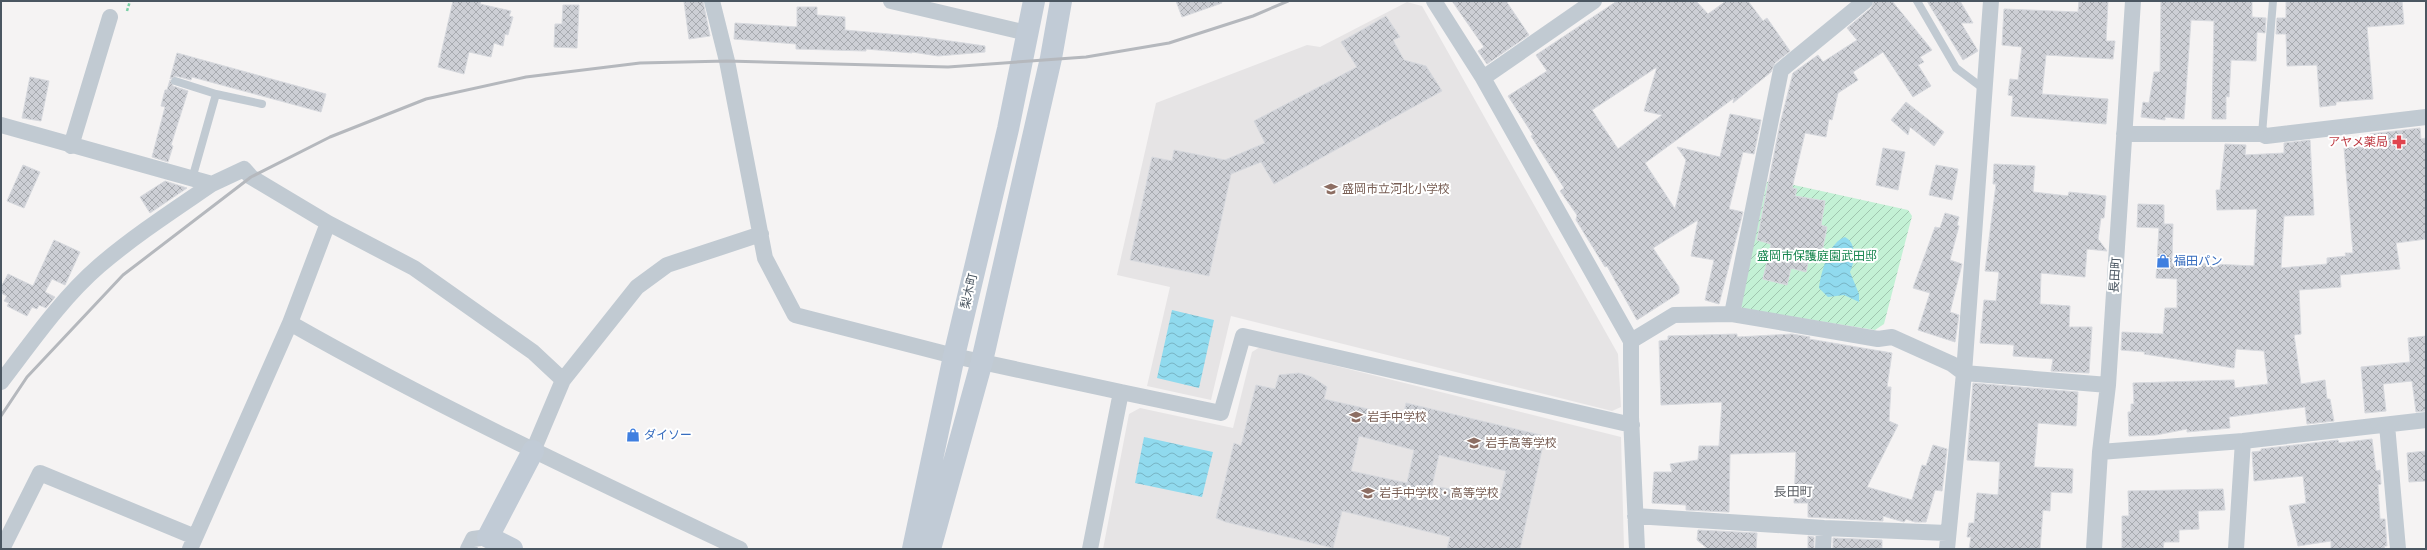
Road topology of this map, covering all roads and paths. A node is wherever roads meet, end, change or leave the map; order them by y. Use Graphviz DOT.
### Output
graph roads {
  1 [pos="712,1"];
  2 [pos="891,1"];
  3 [pos="1034,1"];
  4 [pos="1061,1"];
  5 [pos="1434,1"];
  6 [pos="1594,1"];
  7 [pos="1865,1"];
  8 [pos="1917,1"];
  9 [pos="1991,1"];
  10 [pos="2133,1"];
  11 [pos="2273,1"];
  12 [pos="110,17"];
  13 [pos="1027,33"];
  14 [pos="1483,78"];
  15 [pos="176,81"];
  16 [pos="1984,89"];
  17 [pos="216,94"];
  18 [pos="262,104"];
  19 [pos="2426,117"];
  20 [pos="1,125"];
  21 [pos="2124,134"];
  22 [pos="2262,134"];
  23 [pos="71,146"];
  24 [pos="192,179"];
  25 [pos="212,184"];
  26 [pos="328,223"];
  27 [pos="761,234"];
  28 [pos="1732,314"];
  29 [pos="290,323"];
  30 [pos="1631,341"];
  31 [pos="954,356"];
  32 [pos="982,361"];
  33 [pos="1964,374"];
  34 [pos="563,380"];
  35 [pos="1,382"];
  36 [pos="2108,385"];
  37 [pos="1121,392"];
  38 [pos="2426,420"];
  39 [pos="1632,425"];
  40 [pos="2388,425"];
  41 [pos="2243,441"];
  42 [pos="533,451"];
  43 [pos="2100,452"];
  44 [pos="1635,516"];
  45 [pos="1824,528"];
  46 [pos="1947,533"];
  47 [pos="488,538"];
  48 [pos="193,543"];
  49 [pos="2,549"];
  50 [pos="468,549"];
  51 [pos="512,549"];
  52 [pos="740,549"];
  53 [pos="912,549"];
  54 [pos="930,549"];
  55 [pos="1090,549"];
  56 [pos="1637,549"];
  57 [pos="1823,549"];
  58 [pos="1947,549"];
  59 [pos="2094,549"];
  60 [pos="2236,549"];
  61 [pos="2398,549"];
  1 -- 27 [label="street"];
  2 -- 13 [label="street"];
  3 -- 13 [label="street, 梨木町"];
  4 -- 32 [label="street"];
  5 -- 14 [label="street"];
  6 -- 14 [label="street"];
  7 -- 28 [label="street"];
  8 -- 16 [label="lane"];
  9 -- 16 [label="street"];
  10 -- 21 [label="street, 長田町"];
  11 -- 22 [label="lane"];
  12 -- 23 [label="street"];
  13 -- 31 [label="street, 梨木町"];
  14 -- 30 [label="street"];
  15 -- 17 [label="lane"];
  16 -- 33 [label="street"];
  17 -- 18 [label="lane"];
  17 -- 24 [label="lane"];
  19 -- 22 [label="street"];
  20 -- 23 [label="street"];
  21 -- 22 [label="street"];
  21 -- 36 [label="street, 長田町"];
  23 -- 24 [label="street"];
  24 -- 25 [label="street"];
  25 -- 26 [label="street"];
  25 -- 35 [label="street"];
  26 -- 29 [label="street"];
  26 -- 34 [label="street"];
  27 -- 31 [label="street"];
  27 -- 34 [label="street"];
  28 -- 30 [label="street"];
  28 -- 33 [label="street"];
  29 -- 42 [label="street"];
  29 -- 48 [label="street"];
  30 -- 39 [label="street"];
  31 -- 32 [label="street"];
  31 -- 53 [label="street, 梨木町"];
  32 -- 37 [label="street"];
  32 -- 54 [label="street"];
  33 -- 36 [label="street"];
  33 -- 46 [label="street"];
  34 -- 42 [label="street"];
  36 -- 43 [label="street, 長田町"];
  37 -- 39 [label="street"];
  37 -- 55 [label="street"];
  38 -- 40 [label="street"];
  39 -- 44 [label="street"];
  40 -- 41 [label="street"];
  40 -- 61 [label="street"];
  41 -- 43 [label="street"];
  41 -- 60 [label="street"];
  42 -- 47 [label="street"];
  42 -- 52 [label="street"];
  43 -- 59 [label="street, 長田町"];
  44 -- 45 [label="street"];
  44 -- 56 [label="street"];
  45 -- 46 [label="street"];
  45 -- 57 [label="street"];
  46 -- 58 [label="street"];
  47 -- 50 [label="street"];
  47 -- 51 [label="street"];
  48 -- 49 [label="street"];
}
